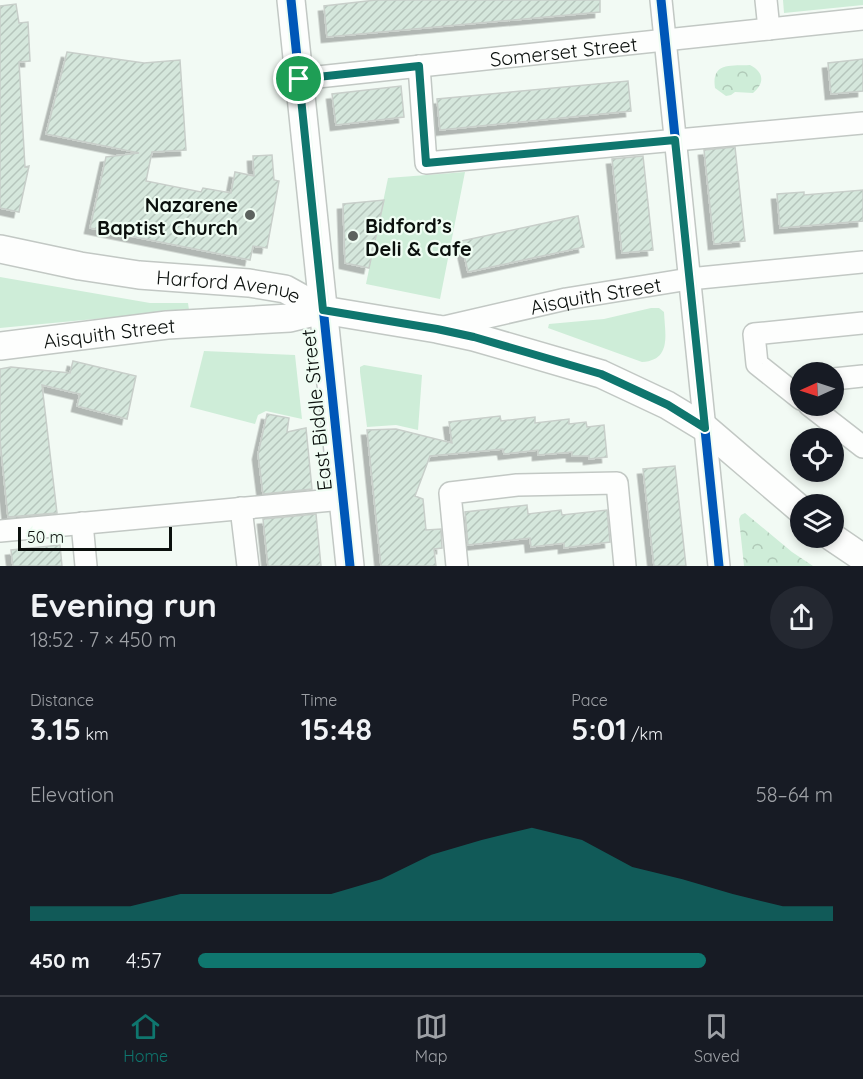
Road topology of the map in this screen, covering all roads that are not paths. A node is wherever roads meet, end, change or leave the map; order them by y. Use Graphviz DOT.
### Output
graph roads {
  1 [pos="291,0"];
  2 [pos="661,0"];
  3 [pos="766,0"];
  4 [pos="863,19"];
  5 [pos="769,29"];
  6 [pos="665,40"];
  7 [pos="419,66"];
  8 [pos="299,79"];
  9 [pos="863,123"];
  10 [pos="675,140"];
  11 [pos="0,249"];
  12 [pos="863,262"];
  13 [pos="689,279"];
  14 [pos="323,310"];
  15 [pos="863,324"];
  16 [pos="437,329"];
  17 [pos="0,346"];
  18 [pos="863,376"];
  19 [pos="844,378"];
  20 [pos="790,383"];
  21 [pos="823,416"];
  22 [pos="705,428"];
  23 [pos="863,447"];
  24 [pos="343,499"];
  25 [pos="790,501"];
  26 [pos="241,508"];
  27 [pos="82,523"];
  28 [pos="0,531"];
  29 [pos="844,545"];
  30 [pos="863,558"];
  31 [pos="86,566"];
  32 [pos="248,566"];
  33 [pos="350,566"];
  34 [pos="457,566"];
  35 [pos="625,566"];
  36 [pos="719,566"];
  1 -- 8 [label="main road, East Biddle Street"];
  2 -- 6 [label="street"];
  3 -- 5 [label="street"];
  4 -- 5 [label="street, Somerset Street"];
  5 -- 6 [label="street, Somerset Street"];
  6 -- 7 [label="street, Somerset Street"];
  6 -- 10 [label="street"];
  7 -- 8 [label="street, Somerset Street"];
  7 -- 10 [label="street"];
  8 -- 14 [label="main road, East Biddle Street"];
  9 -- 10 [label="street"];
  10 -- 13 [label="street"];
  11 -- 14 [label="main road, Harford Avenue"];
  12 -- 13 [label="street, Aisquith Street"];
  13 -- 16 [label="street, Aisquith Street"];
  13 -- 22 [label="street"];
  14 -- 16 [label="main road, Harford Avenue"];
  14 -- 17 [label="main road, Aisquith Street"];
  14 -- 24 [label="main road, East Biddle Street"];
  15 -- 20 [label="street"];
  16 -- 22 [label="main road, Harford Avenue"];
  18 -- 19 [label="street"];
  21 -- 23 [label="street"];
  22 -- 25 [label="main road, Harford Avenue"];
  22 -- 36 [label="street"];
  24 -- 26 [label="street"];
  24 -- 33 [label="main road, East Biddle Street"];
  26 -- 27 [label="street"];
  26 -- 32 [label="street"];
  27 -- 28 [label="street"];
  27 -- 31 [label="street"];
  29 -- 30 [label="main road"];
  34 -- 35 [label="street"];
}
